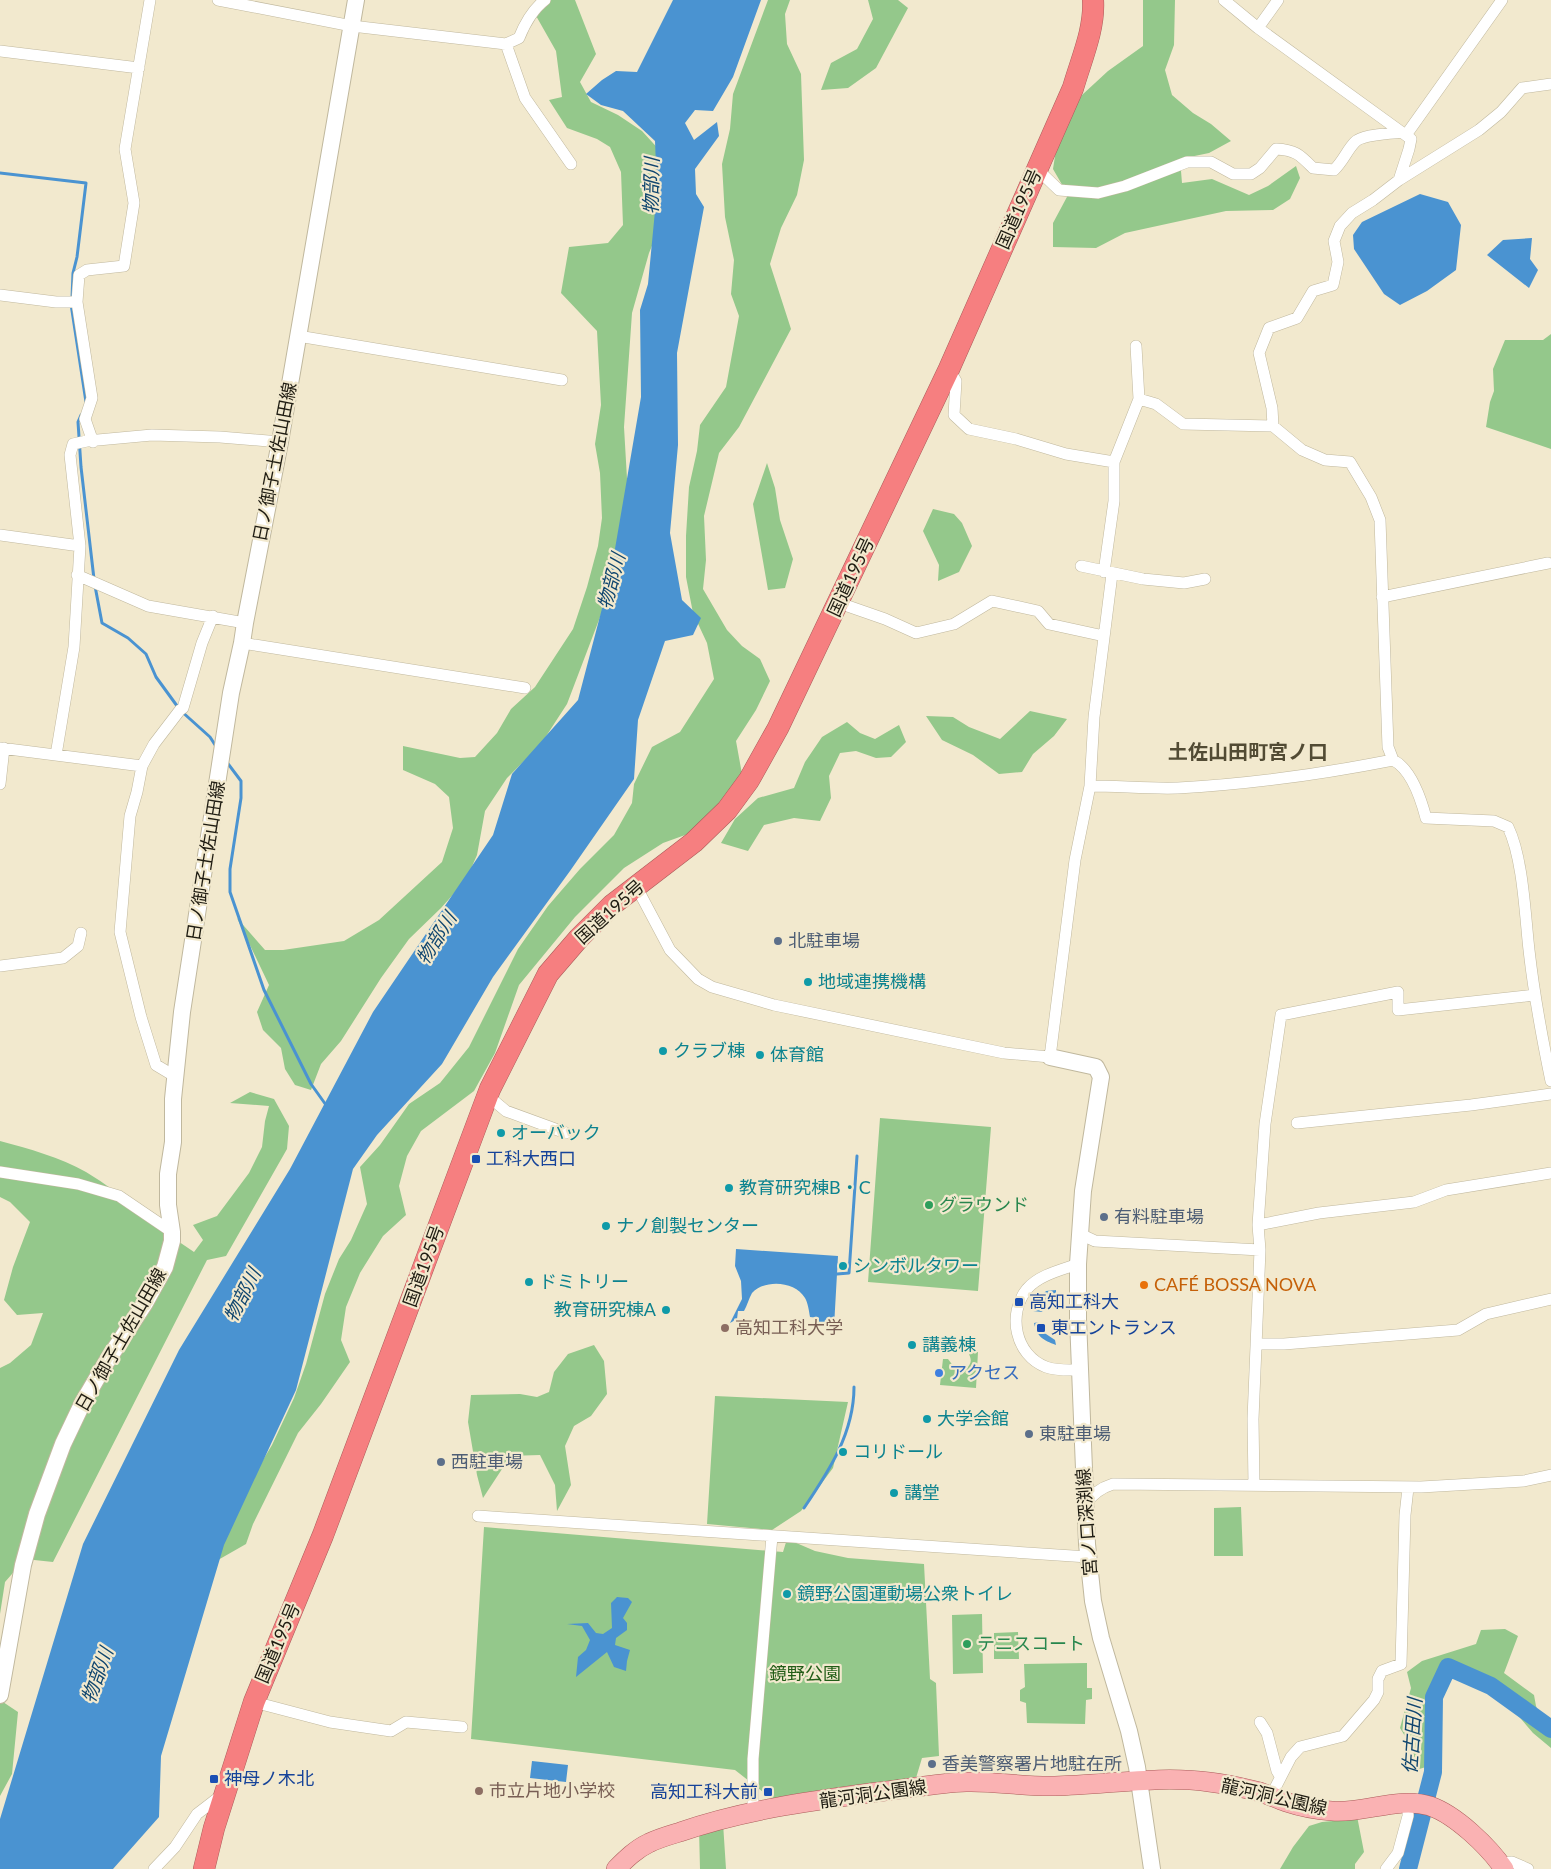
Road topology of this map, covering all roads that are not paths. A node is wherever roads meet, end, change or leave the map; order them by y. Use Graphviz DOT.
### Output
graph roads {
  1 [pos="150,0"];
  2 [pos="218,0"];
  3 [pos="356,0"];
  4 [pos="545,0"];
  5 [pos="1093,0"];
  6 [pos="1224,0"];
  7 [pos="1278,0"];
  8 [pos="1502,0"];
  9 [pos="352,26"];
  10 [pos="1258,28"];
  11 [pos="506,44"];
  12 [pos="0,51"];
  13 [pos="139,68"];
  14 [pos="1551,84"];
  15 [pos="1403,134"];
  16 [pos="571,164"];
  17 [pos="1036,168"];
  18 [pos="1399,180"];
  19 [pos="0,294"];
  20 [pos="77,302"];
  21 [pos="298,336"];
  22 [pos="1136,346"];
  23 [pos="949,369"];
  24 [pos="562,380"];
  25 [pos="1139,399"];
  26 [pos="1273,426"];
  27 [pos="90,441"];
  28 [pos="280,442"];
  29 [pos="1114,462"];
  30 [pos="0,535"];
  31 [pos="80,546"];
  32 [pos="1548,563"];
  33 [pos="1081,566"];
  34 [pos="1108,573"];
  35 [pos="77,575"];
  36 [pos="1205,579"];
  37 [pos="1382,597"];
  38 [pos="839,603"];
  39 [pos="213,616"];
  40 [pos="245,623"];
  41 [pos="1104,636"];
  42 [pos="242,643"];
  43 [pos="525,688"];
  44 [pos="2,748"];
  45 [pos="56,755"];
  46 [pos="1393,760"];
  47 [pos="142,766"];
  48 [pos="0,784"];
  49 [pos="1090,786"];
  50 [pos="636,886"];
  51 [pos="81,933"];
  52 [pos="0,966"];
  53 [pos="1534,995"];
  54 [pos="1050,1057"];
  55 [pos="176,1076"];
  56 [pos="1551,1081"];
  57 [pos="1551,1094"];
  58 [pos="487,1095"];
  59 [pos="1297,1123"];
  60 [pos="566,1133"];
  61 [pos="0,1172"];
  62 [pos="1551,1173"];
  63 [pos="1258,1224"];
  64 [pos="172,1232"];
  65 [pos="1080,1234"];
  66 [pos="1260,1250"];
  67 [pos="1078,1264"];
  68 [pos="1551,1299"];
  69 [pos="1257,1344"];
  70 [pos="1080,1370"];
  71 [pos="1551,1476"];
  72 [pos="1254,1485"];
  73 [pos="1408,1488"];
  74 [pos="1085,1505"];
  75 [pos="478,1516"];
  76 [pos="772,1536"];
  77 [pos="1088,1557"];
  78 [pos="0,1695"];
  79 [pos="254,1702"];
  80 [pos="1260,1722"];
  81 [pos="462,1727"];
  82 [pos="1280,1776"];
  83 [pos="1139,1781"];
  84 [pos="225,1793"];
  85 [pos="1271,1796"];
  86 [pos="1412,1804"];
  87 [pos="755,1812"];
  88 [pos="1502,1866"];
  89 [pos="154,1869"];
  90 [pos="204,1869"];
  91 [pos="616,1869"];
  92 [pos="1152,1869"];
  93 [pos="1386,1869"];
  94 [pos="1528,1869"];
  1 -- 13 [label="street"];
  2 -- 9 [label="street"];
  3 -- 9 [label="main road, 日ノ御子土佐山田線"];
  4 -- 11 [label="street"];
  5 -- 17 [label="highway, 国道195号"];
  6 -- 10 [label="street"];
  7 -- 10 [label="street"];
  8 -- 15 [label="street"];
  9 -- 11 [label="street"];
  9 -- 21 [label="main road, 日ノ御子土佐山田線"];
  10 -- 15 [label="street"];
  11 -- 16 [label="street"];
  12 -- 13 [label="street"];
  13 -- 20 [label="street"];
  14 -- 18 [label="street"];
  15 -- 17 [label="street"];
  15 -- 18 [label="street"];
  17 -- 23 [label="highway, 国道195号"];
  18 -- 26 [label="street"];
  19 -- 20 [label="street"];
  20 -- 27 [label="street"];
  21 -- 24 [label="street"];
  21 -- 28 [label="main road, 日ノ御子土佐山田線"];
  22 -- 25 [label="street"];
  23 -- 29 [label="street"];
  23 -- 38 [label="highway, 国道195号"];
  25 -- 26 [label="street"];
  25 -- 29 [label="street"];
  26 -- 37 [label="street"];
  27 -- 28 [label="street"];
  27 -- 31 [label="street"];
  28 -- 40 [label="main road, 日ノ御子土佐山田線"];
  29 -- 34 [label="street"];
  30 -- 31 [label="street"];
  31 -- 35 [label="street"];
  32 -- 37 [label="street"];
  33 -- 34 [label="street"];
  34 -- 36 [label="street"];
  34 -- 41 [label="street"];
  35 -- 39 [label="street"];
  35 -- 45 [label="street"];
  37 -- 46 [label="street"];
  38 -- 41 [label="street"];
  38 -- 50 [label="highway, 国道195号"];
  39 -- 40 [label="street"];
  39 -- 47 [label="street"];
  40 -- 42 [label="main road, 日ノ御子土佐山田線"];
  41 -- 49 [label="street"];
  42 -- 43 [label="street"];
  42 -- 55 [label="main road, 日ノ御子土佐山田線"];
  44 -- 45 [label="street"];
  44 -- 48 [label="street"];
  45 -- 47 [label="street"];
  46 -- 49 [label="street"];
  46 -- 53 [label="street"];
  47 -- 55 [label="street"];
  49 -- 54 [label="street"];
  50 -- 54 [label="street"];
  50 -- 58 [label="highway, 国道195号"];
  51 -- 52 [label="street"];
  53 -- 56 [label="street"];
  53 -- 63 [label="street"];
  54 -- 65 [label="main road, 宮ノ口深渕線"];
  55 -- 64 [label="main road, 日ノ御子土佐山田線"];
  57 -- 59 [label="street"];
  58 -- 60 [label="street"];
  58 -- 79 [label="highway, 国道195号"];
  61 -- 64 [label="street"];
  62 -- 63 [label="street"];
  63 -- 66 [label="street"];
  64 -- 78 [label="main road, 日ノ御子土佐山田線"];
  65 -- 66 [label="street"];
  65 -- 67 [label="main road, 宮ノ口深渕線"];
  66 -- 69 [label="street"];
  67 -- 70 [label="main road, 宮ノ口深渕線"];
  67 -- 70 [label="street"];
  68 -- 69 [label="street"];
  69 -- 72 [label="street"];
  70 -- 74 [label="main road, 宮ノ口深渕線"];
  71 -- 73 [label="street"];
  72 -- 73 [label="street"];
  72 -- 74 [label="street"];
  73 -- 82 [label="street"];
  74 -- 77 [label="main road, 宮ノ口深渕線"];
  75 -- 76 [label="street"];
  76 -- 77 [label="street"];
  76 -- 87 [label="street"];
  77 -- 83 [label="main road, 宮ノ口深渕線"];
  79 -- 81 [label="street"];
  79 -- 84 [label="highway, 国道195号"];
  80 -- 82 [label="street"];
  82 -- 85 [label="street"];
  83 -- 85 [label="main road, 龍河洞公園線"];
  83 -- 87 [label="main road, 龍河洞公園線"];
  83 -- 92 [label="main road, 宮ノ口深渕線"];
  84 -- 89 [label="street"];
  84 -- 90 [label="highway, 国道195号"];
  85 -- 86 [label="main road, 龍河洞公園線"];
  86 -- 88 [label="main road, 龍河洞公園線"];
  86 -- 93 [label="street"];
  87 -- 91 [label="main road, 龍河洞公園線"];
  88 -- 94 [label="street"];
}
